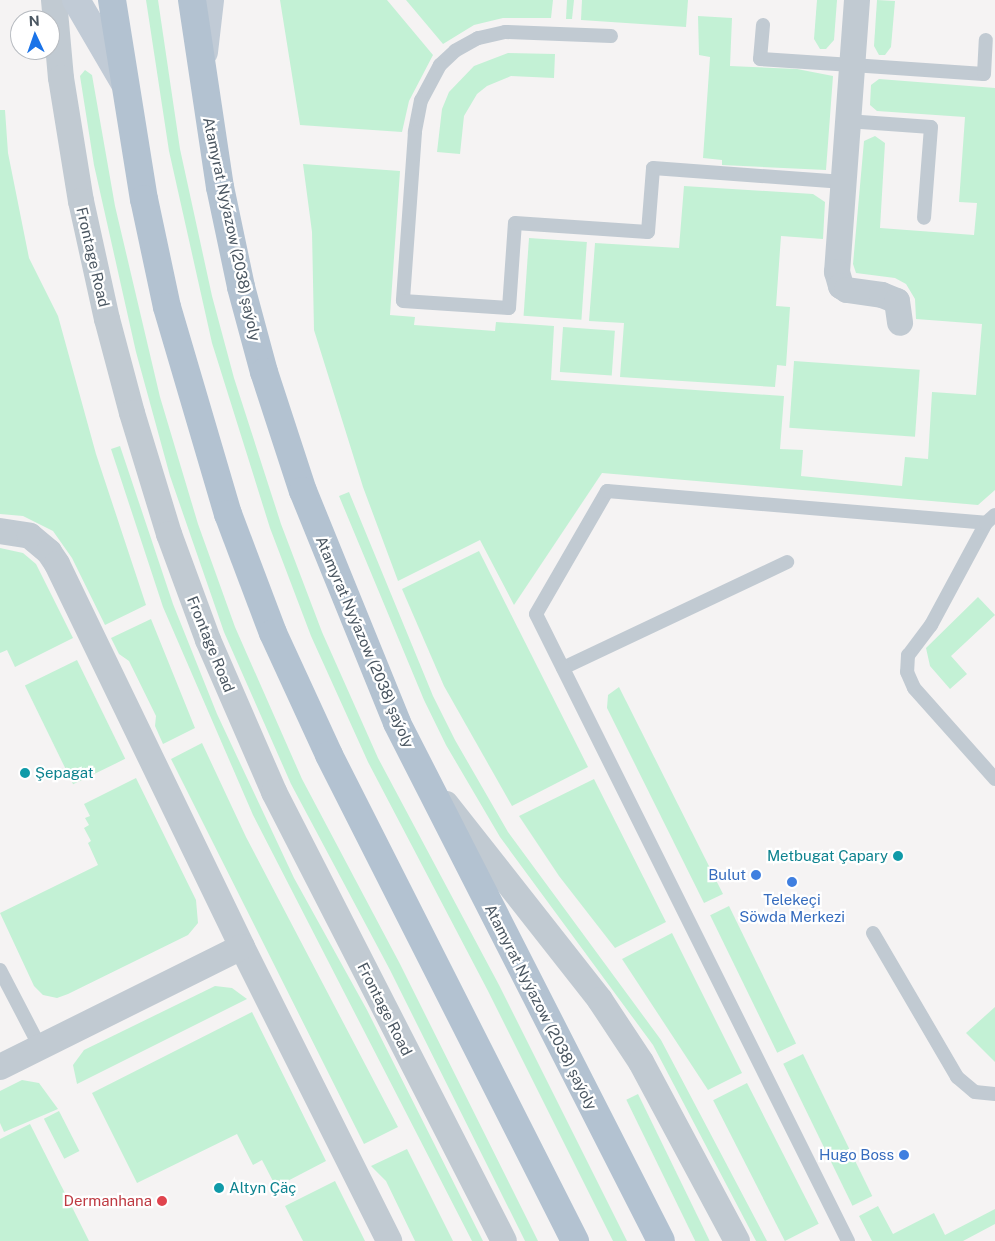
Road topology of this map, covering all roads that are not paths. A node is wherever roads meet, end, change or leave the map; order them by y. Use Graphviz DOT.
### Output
graph roads {
  1 [pos="54,0"];
  2 [pos="76,0"];
  3 [pos="112,0"];
  4 [pos="192,0"];
  5 [pos="210,0"];
  6 [pos="857,0"];
  7 [pos="763,24"];
  8 [pos="611,36"];
  9 [pos="986,40"];
  10 [pos="852,66"];
  11 [pos="201,76"];
  12 [pos="124,82"];
  13 [pos="848,121"];
  14 [pos="843,182"];
  15 [pos="924,218"];
  16 [pos="900,323"];
  17 [pos="991,519"];
  18 [pos="0,531"];
  19 [pos="787,562"];
  20 [pos="563,668"];
  21 [pos="422,773"];
  22 [pos="995,779"];
  23 [pos="873,933"];
  24 [pos="242,947"];
  25 [pos="0,970"];
  26 [pos="40,1047"];
  27 [pos="0,1067"];
  28 [pos="995,1094"];
  29 [pos="390,1241"];
  30 [pos="504,1241"];
  31 [pos="575,1241"];
  32 [pos="660,1241"];
  33 [pos="737,1241"];
  34 [pos="848,1241"];
  1 -- 30 [label="street, Frontage Road"];
  2 -- 12 [label="street"];
  3 -- 12 [label="main road"];
  4 -- 11 [label="main road, Atamyrat Nyýazow (2038) şaýoly"];
  5 -- 11 [label="street"];
  6 -- 10 [label="street"];
  7 -- 10 [label="lane"];
  8 -- 14 [label="lane"];
  9 -- 10 [label="lane"];
  10 -- 13 [label="street"];
  11 -- 21 [label="main road, Atamyrat Nyýazow (2038) şaýoly"];
  12 -- 31 [label="main road"];
  13 -- 14 [label="street"];
  13 -- 15 [label="lane"];
  14 -- 16 [label="street"];
  17 -- 20 [label="lane"];
  17 -- 22 [label="lane"];
  18 -- 24 [label="street"];
  19 -- 20 [label="lane"];
  20 -- 34 [label="lane"];
  21 -- 32 [label="main road, Atamyrat Nyýazow (2038) şaýoly"];
  21 -- 33 [label="street"];
  23 -- 28 [label="lane"];
  24 -- 26 [label="street"];
  24 -- 29 [label="street"];
  25 -- 26 [label="lane"];
  26 -- 27 [label="street"];
}
